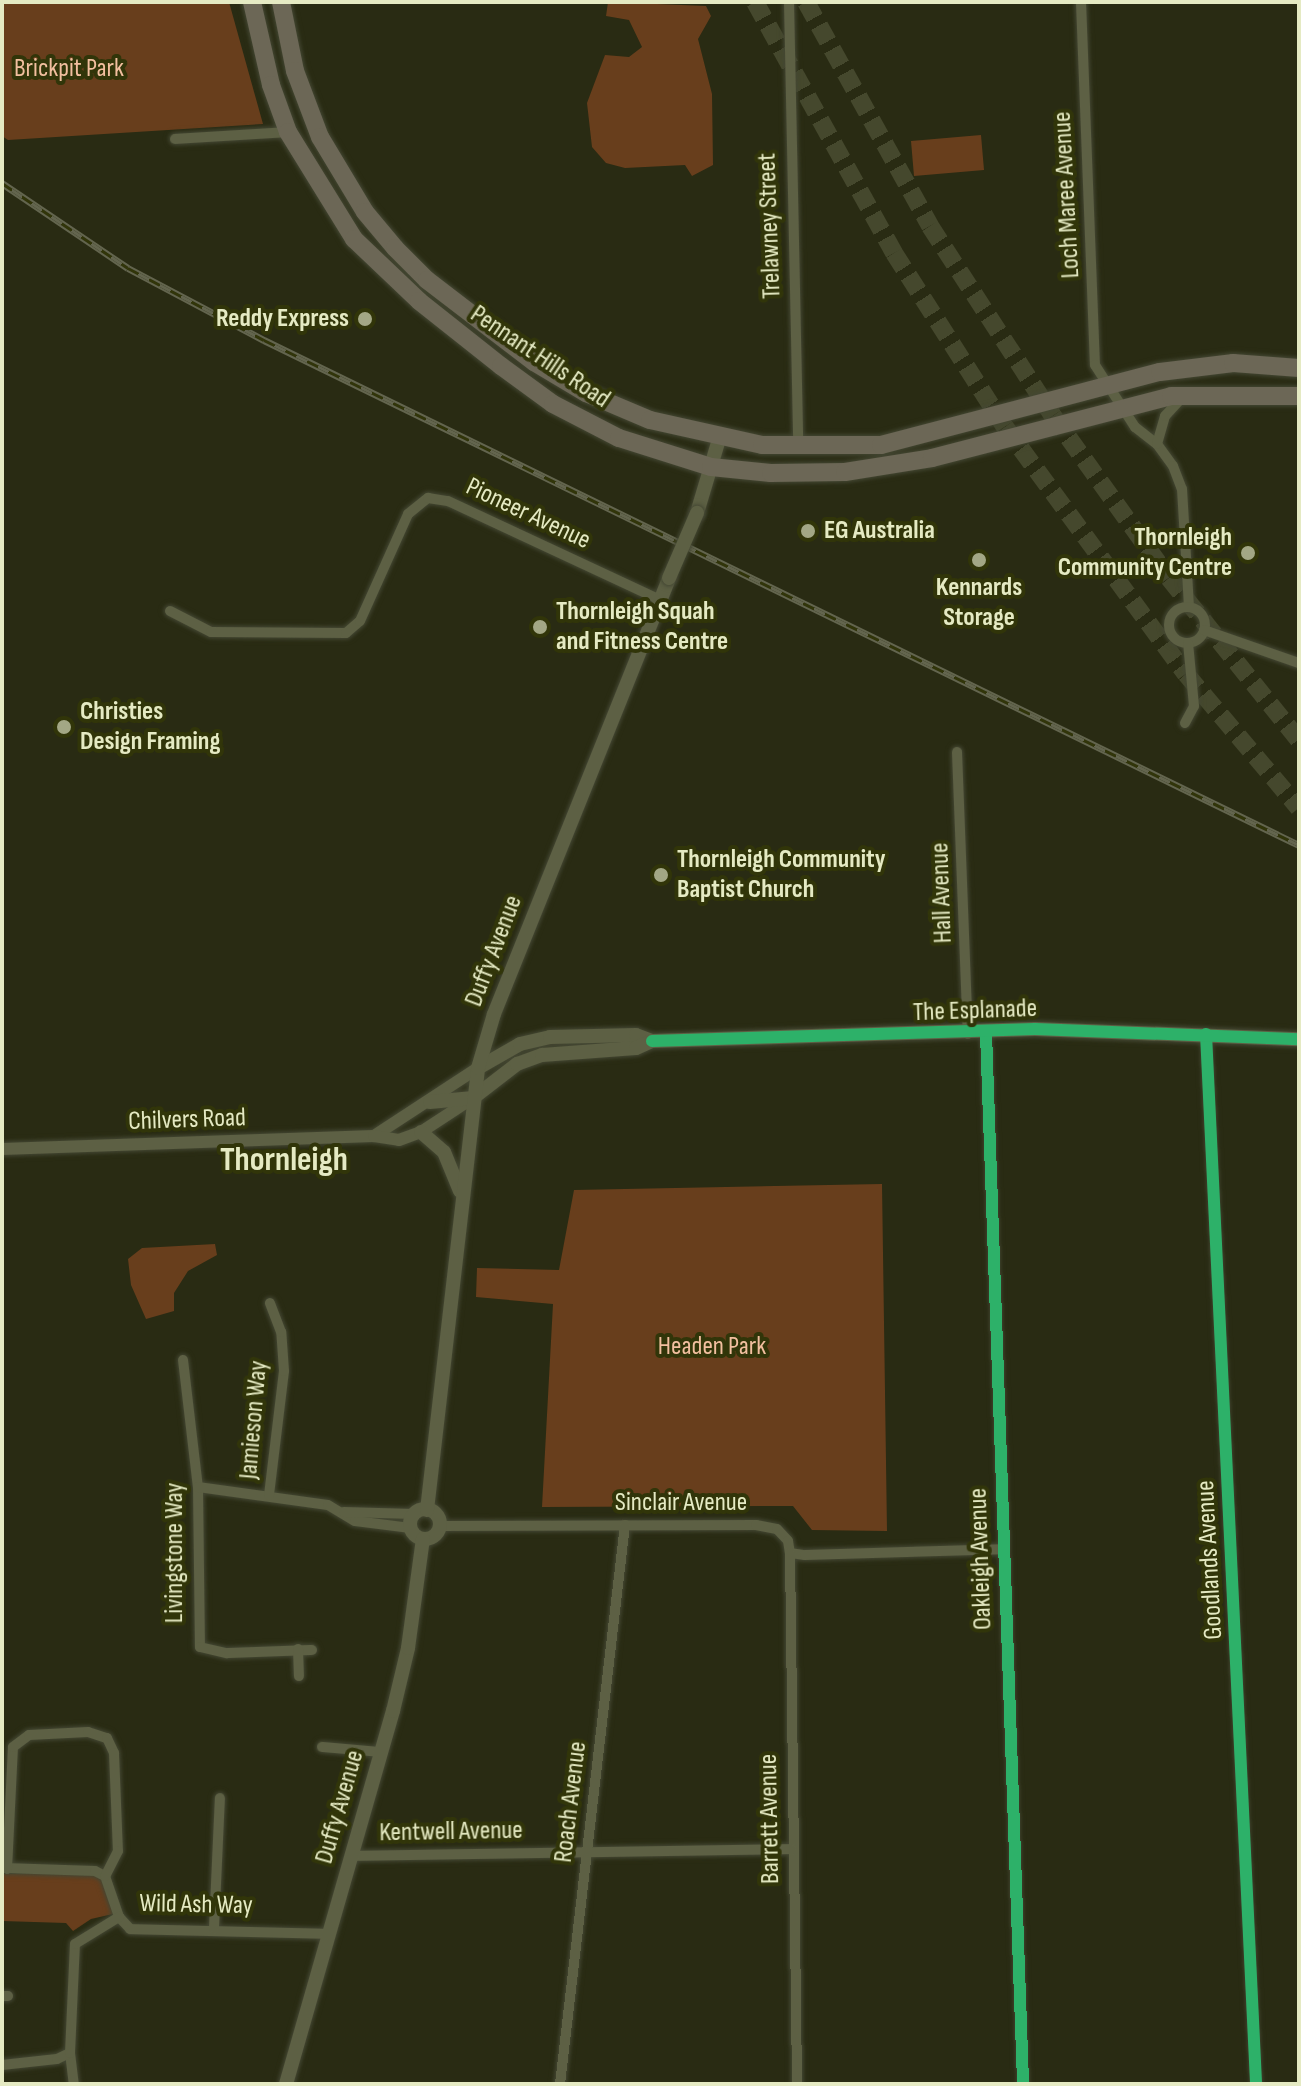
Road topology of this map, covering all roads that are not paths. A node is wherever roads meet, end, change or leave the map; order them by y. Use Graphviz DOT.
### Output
graph roads {
  1 [pos="252,2"];
  2 [pos="281,2"];
  3 [pos="789,2"];
  4 [pos="1081,2"];
  5 [pos="288,132"];
  6 [pos="175,139"];
  7 [pos="1299,368"];
  8 [pos="1107,384"];
  9 [pos="1190,394"];
  10 [pos="1299,396"];
  11 [pos="1121,406"];
  12 [pos="719,439"];
  13 [pos="1157,444"];
  14 [pos="798,448"];
  15 [pos="711,467"];
  16 [pos="658,599"];
  17 [pos="1189,606"];
  18 [pos="170,611"];
  19 [pos="1204,630"];
  20 [pos="1188,643"];
  21 [pos="1299,663"];
  22 [pos="1185,723"];
  23 [pos="957,752"];
  24 [pos="986,1033"];
  25 [pos="968,1034"];
  26 [pos="1206,1034"];
  27 [pos="1299,1039"];
  28 [pos="652,1041"];
  29 [pos="517,1064"];
  30 [pos="478,1068"];
  31 [pos="473,1098"];
  32 [pos="430,1102"];
  33 [pos="421,1132"];
  34 [pos="374,1136"];
  35 [pos="2,1149"];
  36 [pos="462,1195"];
  37 [pos="270,1303"];
  38 [pos="183,1360"];
  39 [pos="198,1487"];
  40 [pos="269,1495"];
  41 [pos="417,1517"];
  42 [pos="625,1525"];
  43 [pos="440,1526"];
  44 [pos="423,1539"];
  45 [pos="1002,1549"];
  46 [pos="790,1553"];
  47 [pos="298,1649"];
  48 [pos="312,1650"];
  49 [pos="299,1676"];
  50 [pos="322,1747"];
  51 [pos="380,1752"];
  52 [pos="220,1798"];
  53 [pos="792,1849"];
  54 [pos="587,1852"];
  55 [pos="351,1856"];
  56 [pos="5,1868"];
  57 [pos="105,1876"];
  58 [pos="119,1917"];
  59 [pos="214,1928"];
  60 [pos="329,1934"];
  61 [pos="70,2053"];
  62 [pos="2,2065"];
  63 [pos="74,2084"];
  64 [pos="286,2084"];
  65 [pos="560,2084"];
  66 [pos="797,2084"];
  67 [pos="1023,2084"];
  68 [pos="1256,2084"];
  1 -- 5 [label="highway, Pennant Hills Road"];
  2 -- 12 [label="highway, Pennant Hills Road"];
  3 -- 14 [label="street, Trelawney Street"];
  4 -- 8 [label="street, Loch Maree Avenue"];
  5 -- 6 [label="street"];
  5 -- 15 [label="highway, Pennant Hills Road"];
  7 -- 8 [label="highway, Pennant Hills Road"];
  8 -- 11 [label="street"];
  8 -- 14 [label="highway, Pennant Hills Road"];
  9 -- 10 [label="highway, Pennant Hills Road"];
  9 -- 11 [label="highway, Pennant Hills Road"];
  9 -- 13 [label="street"];
  11 -- 13 [label="street"];
  11 -- 15 [label="highway, Pennant Hills Road"];
  12 -- 14 [label="highway, Pennant Hills Road"];
  12 -- 15 [label="main road, Duffy Avenue"];
  13 -- 17 [label="street"];
  15 -- 16 [label="main road, Duffy Avenue, bridge"];
  16 -- 18 [label="street, Pioneer Avenue"];
  16 -- 30 [label="main road, Duffy Avenue"];
  17 -- 19 [label="street"];
  17 -- 20 [label="street"];
  19 -- 20 [label="street"];
  19 -- 21 [label="street"];
  20 -- 22 [label="street"];
  23 -- 25 [label="street, Hall Avenue"];
  24 -- 25 [label="main road, The Esplanade"];
  24 -- 26 [label="main road, The Esplanade"];
  24 -- 45 [label="street, Oakleigh Avenue"];
  25 -- 28 [label="main road, The Esplanade"];
  26 -- 27 [label="main road, The Esplanade"];
  26 -- 68 [label="street, Goodlands Avenue"];
  28 -- 29 [label="main road, The Esplanade"];
  28 -- 30 [label="main road, The Esplanade"];
  29 -- 30 [label="main road"];
  29 -- 31 [label="main road, The Esplanade"];
  30 -- 31 [label="main road, Duffy Avenue"];
  30 -- 32 [label="street, Chilvers Road"];
  31 -- 32 [label="main road"];
  31 -- 33 [label="street, Chilvers Road"];
  31 -- 36 [label="main road, Duffy Avenue"];
  32 -- 34 [label="street, Chilvers Road"];
  33 -- 34 [label="street, Chilvers Road"];
  33 -- 36 [label="main road"];
  34 -- 35 [label="street, Chilvers Road"];
  36 -- 41 [label="main road, Duffy Avenue"];
  37 -- 40 [label="street, Jamieson Way"];
  38 -- 39 [label="street, Livingstone Way"];
  39 -- 40 [label="street"];
  39 -- 47 [label="street, Livingstone Way"];
  40 -- 41 [label="street"];
  41 -- 43 [label="main road"];
  41 -- 44 [label="main road"];
  42 -- 43 [label="street, Sinclair Avenue"];
  42 -- 46 [label="street, Sinclair Avenue"];
  42 -- 54 [label="street, Roach Avenue"];
  43 -- 44 [label="main road"];
  44 -- 51 [label="main road, Duffy Avenue"];
  45 -- 46 [label="street"];
  45 -- 67 [label="street, Oakleigh Avenue"];
  46 -- 53 [label="street, Barrett Avenue"];
  47 -- 48 [label="street, Livingstone Way"];
  47 -- 49 [label="street"];
  50 -- 51 [label="street"];
  51 -- 55 [label="main road, Duffy Avenue"];
  52 -- 59 [label="street"];
  53 -- 54 [label="street, Kentwell Avenue"];
  53 -- 66 [label="street, Barrett Avenue"];
  54 -- 55 [label="street, Kentwell Avenue"];
  54 -- 65 [label="street, Roach Avenue"];
  55 -- 60 [label="main road, Duffy Avenue"];
  56 -- 57 [label="street, Wild Ash Way"];
  56 -- 57 [label="street"];
  57 -- 58 [label="street, Wild Ash Way"];
  58 -- 59 [label="street, Wild Ash Way"];
  58 -- 61 [label="street"];
  59 -- 60 [label="street, Wild Ash Way"];
  60 -- 64 [label="main road, Duffy Avenue"];
  61 -- 62 [label="street"];
  61 -- 63 [label="street"];
}
